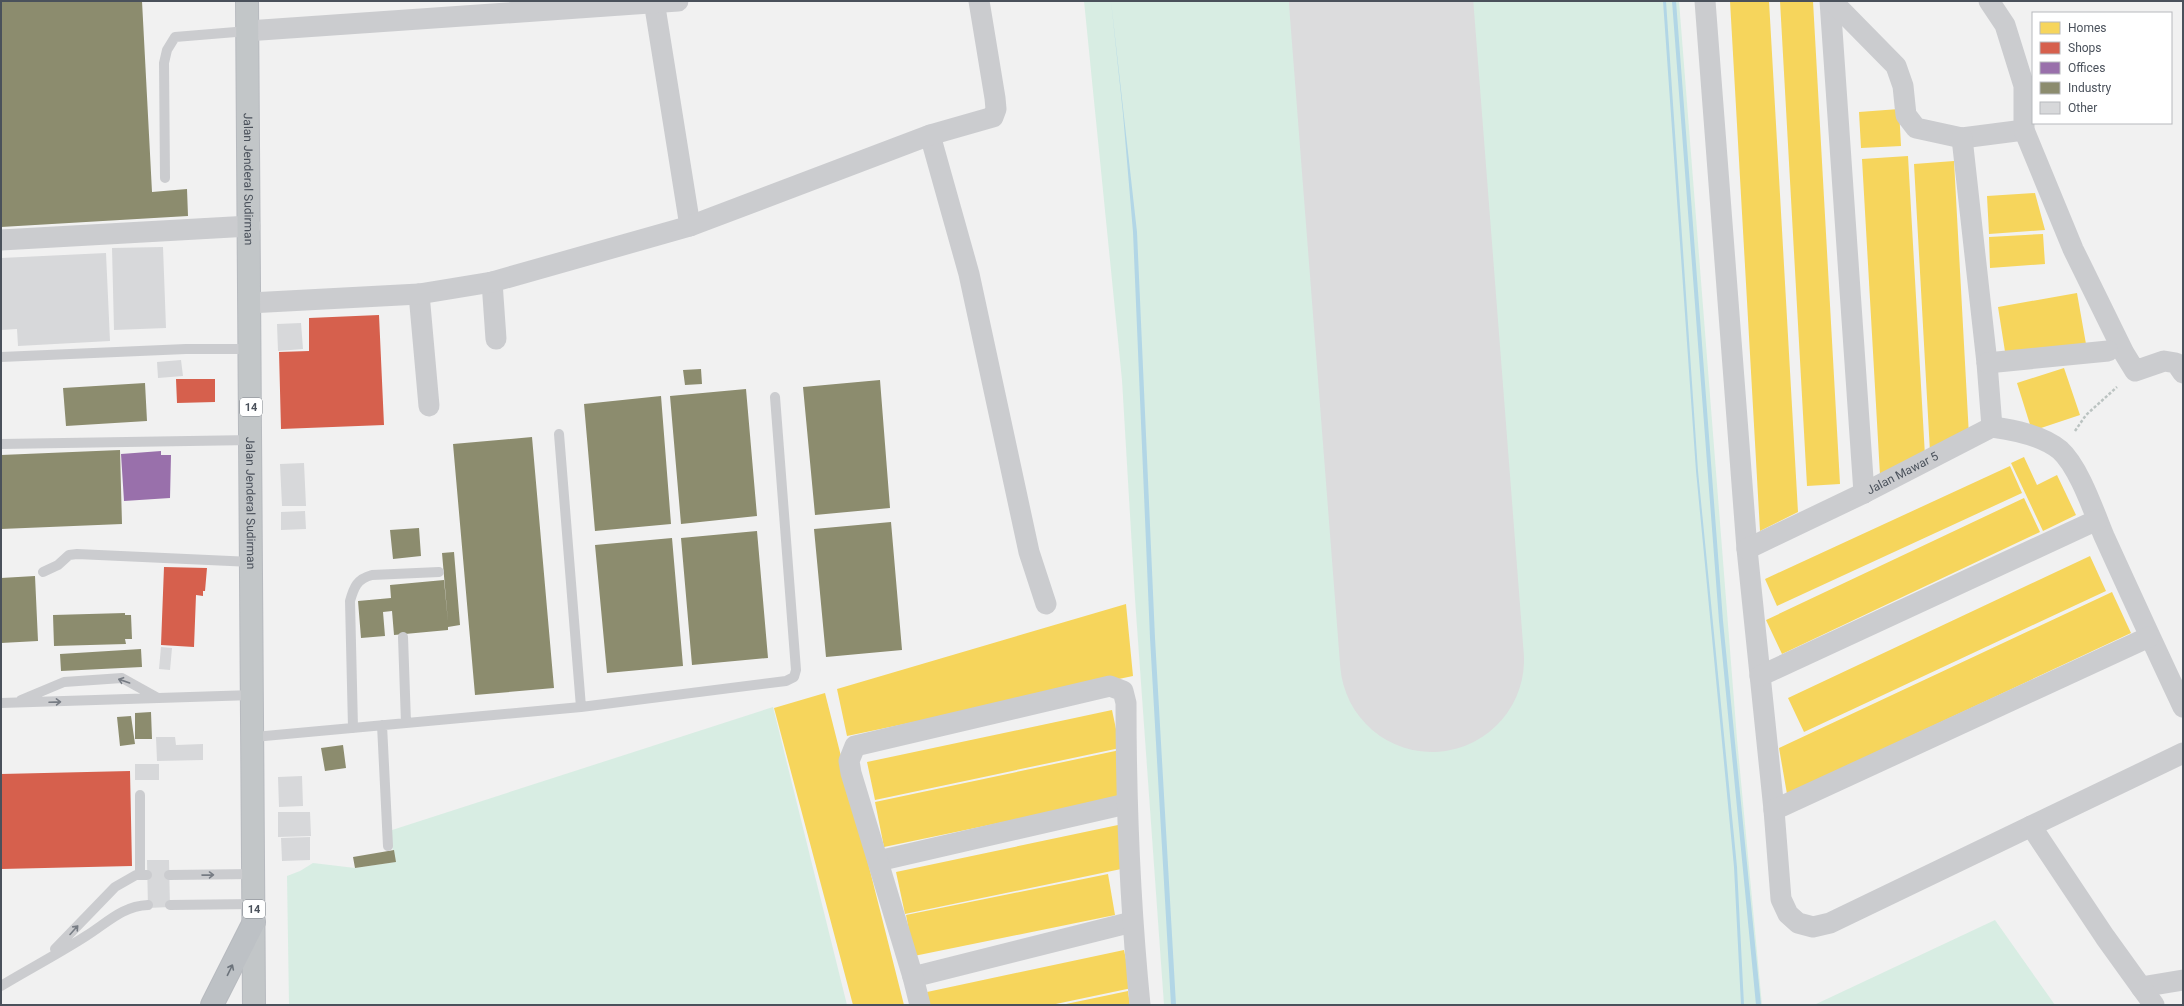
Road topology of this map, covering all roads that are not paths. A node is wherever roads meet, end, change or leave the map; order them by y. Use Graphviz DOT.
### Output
graph roads {
  1 [pos="247,1"];
  2 [pos="678,1"];
  3 [pos="979,1"];
  4 [pos="1705,1"];
  5 [pos="1831,1"];
  6 [pos="1989,1"];
  7 [pos="654,2"];
  8 [pos="576,5"];
  9 [pos="248,31"];
  10 [pos="2024,130"];
  11 [pos="930,135"];
  12 [pos="1962,138"];
  13 [pos="165,178"];
  14 [pos="250,226"];
  15 [pos="690,226"];
  16 [pos="1,240"];
  17 [pos="492,282"];
  18 [pos="419,294"];
  19 [pos="251,303"];
  20 [pos="496,339"];
  21 [pos="251,348"];
  22 [pos="2108,351"];
  23 [pos="1,357"];
  24 [pos="1987,363"];
  25 [pos="2183,373"];
  26 [pos="775,397"];
  27 [pos="429,406"];
  28 [pos="1992,427"];
  29 [pos="559,434"];
  30 [pos="252,440"];
  31 [pos="1,444"];
  32 [pos="1864,493"];
  33 [pos="2097,520"];
  34 [pos="1747,549"];
  35 [pos="252,562"];
  36 [pos="43,572"];
  37 [pos="439,572"];
  38 [pos="1046,604"];
  39 [pos="403,637"];
  40 [pos="2149,637"];
  41 [pos="1760,676"];
  42 [pos="253,695"];
  43 [pos="159,699"];
  44 [pos="1,703"];
  45 [pos="16,703"];
  46 [pos="581,707"];
  47 [pos="2183,707"];
  48 [pos="406,723"];
  49 [pos="382,725"];
  50 [pos="353,728"];
  51 [pos="253,737"];
  52 [pos="2183,754"];
  53 [pos="140,796"];
  54 [pos="1126,804"];
  55 [pos="1774,810"];
  56 [pos="2031,826"];
  57 [pos="388,846"];
  58 [pos="878,862"];
  59 [pos="254,874"];
  60 [pos="169,875"];
  61 [pos="148,905"];
  62 [pos="170,905"];
  63 [pos="254,913"];
  64 [pos="1132,922"];
  65 [pos="47,958"];
  66 [pos="913,977"];
  67 [pos="2183,980"];
  68 [pos="1,986"];
  69 [pos="2141,987"];
  70 [pos="212,1005"];
  71 [pos="254,1005"];
  72 [pos="920,1005"];
  73 [pos="1140,1005"];
  74 [pos="2154,1005"];
  1 -- 9 [label="highway, Jalan Jenderal Sudirman / 14"];
  2 -- 7 [label="street"];
  3 -- 11 [label="street"];
  4 -- 34 [label="street"];
  5 -- 12 [label="street"];
  5 -- 32 [label="street"];
  6 -- 10 [label="street"];
  7 -- 8 [label="street"];
  7 -- 15 [label="street"];
  8 -- 9 [label="street"];
  9 -- 13 [label="lane"];
  9 -- 14 [label="highway, Jalan Jenderal Sudirman / 14"];
  10 -- 12 [label="street"];
  10 -- 25 [label="street"];
  11 -- 15 [label="street"];
  11 -- 38 [label="street"];
  12 -- 24 [label="street"];
  14 -- 16 [label="street"];
  14 -- 19 [label="highway, Jalan Jenderal Sudirman / 14"];
  15 -- 17 [label="street"];
  17 -- 18 [label="street"];
  17 -- 20 [label="street"];
  18 -- 19 [label="street"];
  18 -- 27 [label="street"];
  19 -- 21 [label="highway, Jalan Jenderal Sudirman / 14"];
  21 -- 23 [label="lane"];
  21 -- 30 [label="highway, Jalan Jenderal Sudirman / 14"];
  22 -- 24 [label="street"];
  24 -- 28 [label="street"];
  26 -- 46 [label="lane"];
  28 -- 32 [label="street, Jalan Mawar 5"];
  28 -- 33 [label="street"];
  29 -- 46 [label="lane"];
  30 -- 31 [label="lane"];
  30 -- 35 [label="highway, Jalan Jenderal Sudirman / 14"];
  32 -- 34 [label="street, Jalan Mawar 5"];
  33 -- 40 [label="street"];
  33 -- 41 [label="street"];
  34 -- 41 [label="street"];
  35 -- 36 [label="lane"];
  35 -- 42 [label="highway, Jalan Jenderal Sudirman / 14"];
  37 -- 50 [label="lane"];
  39 -- 48 [label="lane"];
  40 -- 47 [label="street"];
  40 -- 55 [label="street"];
  41 -- 55 [label="street"];
  42 -- 43 [label="lane"];
  42 -- 51 [label="highway, Jalan Jenderal Sudirman / 14"];
  45 -- 43 [label="lane, one-way"];
  43 -- 45 [label="lane, one-way"];
  44 -- 45 [label="lane"];
  46 -- 48 [label="lane"];
  48 -- 49 [label="lane"];
  49 -- 50 [label="lane"];
  49 -- 57 [label="lane"];
  50 -- 51 [label="lane"];
  51 -- 59 [label="highway, Jalan Jenderal Sudirman / 14"];
  52 -- 56 [label="street"];
  65 -- 53 [label="lane, one-way"];
  54 -- 58 [label="street"];
  54 -- 58 [label="street"];
  54 -- 64 [label="street"];
  55 -- 56 [label="street"];
  56 -- 69 [label="street"];
  58 -- 66 [label="street"];
  60 -- 59 [label="lane, one-way"];
  59 -- 63 [label="highway, Jalan Jenderal Sudirman / 14"];
  61 -- 65 [label="lane"];
  62 -- 63 [label="lane"];
  70 -- 63 [label="highway, one-way"];
  63 -- 71 [label="highway, Jalan Jenderal Sudirman / 14"];
  64 -- 66 [label="street"];
  64 -- 73 [label="street"];
  65 -- 68 [label="lane"];
  66 -- 72 [label="street"];
  67 -- 69 [label="street"];
  69 -- 74 [label="street"];
}
